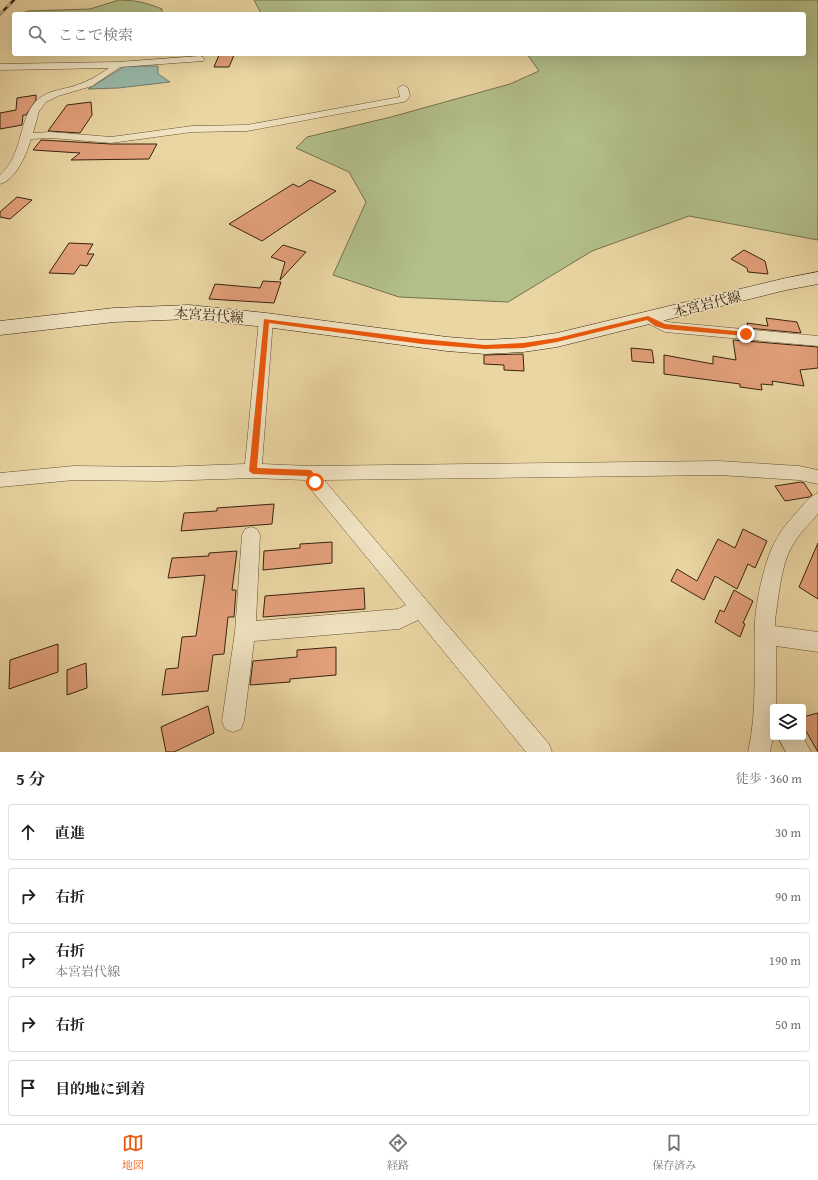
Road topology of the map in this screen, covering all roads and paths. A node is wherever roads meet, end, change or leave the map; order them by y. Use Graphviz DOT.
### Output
graph roads {
  1 [pos="200,59"];
  2 [pos="118,65"];
  3 [pos="0,67"];
  4 [pos="403,88"];
  5 [pos="26,136"];
  6 [pos="0,181"];
  7 [pos="818,278"];
  8 [pos="648,318"];
  9 [pos="266,320"];
  10 [pos="0,328"];
  11 [pos="818,341"];
  12 [pos="253,471"];
  13 [pos="310,473"];
  14 [pos="818,477"];
  15 [pos="0,480"];
  16 [pos="818,501"];
  17 [pos="251,535"];
  18 [pos="420,609"];
  19 [pos="245,632"];
  20 [pos="765,635"];
  21 [pos="818,642"];
  22 [pos="769,713"];
  23 [pos="233,721"];
  24 [pos="791,740"];
  25 [pos="541,752"];
  26 [pos="759,752"];
  27 [pos="800,752"];
  1 -- 2 [label="street"];
  2 -- 3 [label="street"];
  2 -- 5 [label="street"];
  4 -- 5 [label="street"];
  5 -- 6 [label="street"];
  7 -- 8 [label="main road, 本宮岩代線"];
  8 -- 9 [label="main road, 本宮岩代線"];
  8 -- 11 [label="street"];
  9 -- 10 [label="main road, 本宮岩代線"];
  9 -- 12 [label="street"];
  12 -- 13 [label="street"];
  12 -- 15 [label="street"];
  13 -- 14 [label="street"];
  13 -- 18 [label="street"];
  16 -- 20 [label="street"];
  17 -- 19 [label="street"];
  18 -- 19 [label="street"];
  18 -- 25 [label="street"];
  19 -- 23 [label="street"];
  20 -- 21 [label="street"];
  20 -- 22 [label="street"];
  22 -- 26 [label="street"];
  24 -- 27 [label="street"];
}
